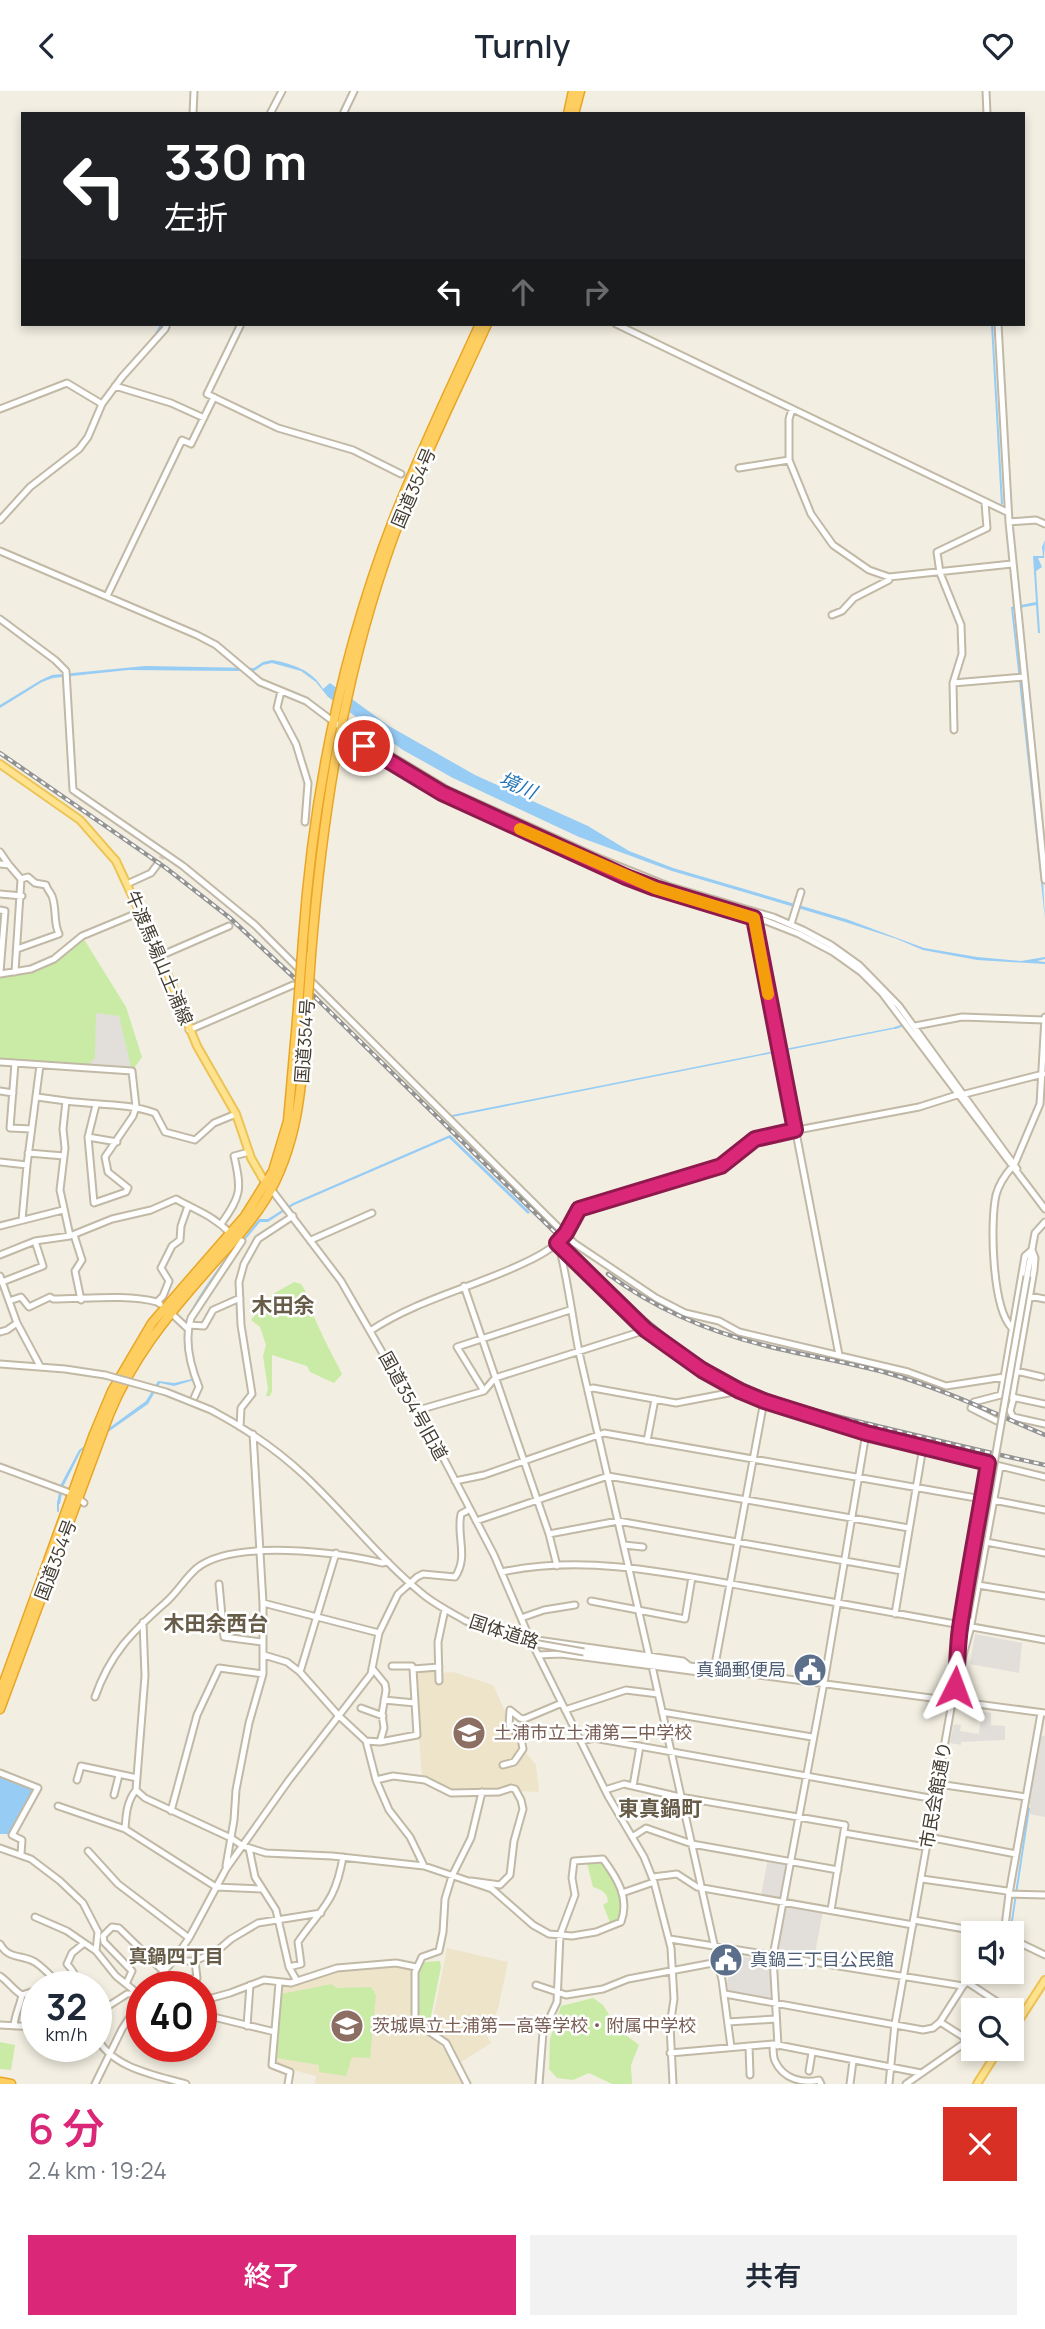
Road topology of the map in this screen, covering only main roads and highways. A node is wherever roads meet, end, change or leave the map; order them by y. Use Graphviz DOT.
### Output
graph roads {
  1 [pos="573,91"];
  2 [pos="580,91"];
  3 [pos="568,112"];
  4 [pos="575,112"];
  5 [pos="479,326"];
  6 [pos="486,326"];
  7 [pos="344,690"];
  8 [pos="337,723"];
  9 [pos="0,764"];
  10 [pos="269,1186"];
  11 [pos="79,1498"];
  12 [pos="0,1693"];
  13 [pos="0,1709"];
  14 [pos="1045,1980"];
  15 [pos="1024,2012"];
  16 [pos="992,2061"];
  17 [pos="0,2083"];
  18 [pos="11,2084"];
  19 [pos="977,2084"];
  1 -- 3 [label="highway"];
  2 -- 4 [label="highway"];
  5 -- 7 [label="highway, 国道354号"];
  6 -- 7 [label="highway, 国道354号"];
  7 -- 8 [label="highway, 国道354号"];
  8 -- 10 [label="highway, 国道354号, bridge"];
  8 -- 10 [label="highway, 国道354号, bridge"];
  9 -- 10 [label="main road, 牛渡馬場山土浦線"];
  10 -- 11 [label="highway, 国道354号"];
  11 -- 12 [label="highway, 国道354号"];
  11 -- 13 [label="highway, 国道354号"];
  14 -- 15 [label="main road"];
  16 -- 19 [label="main road"];
  17 -- 18 [label="highway"];
}
